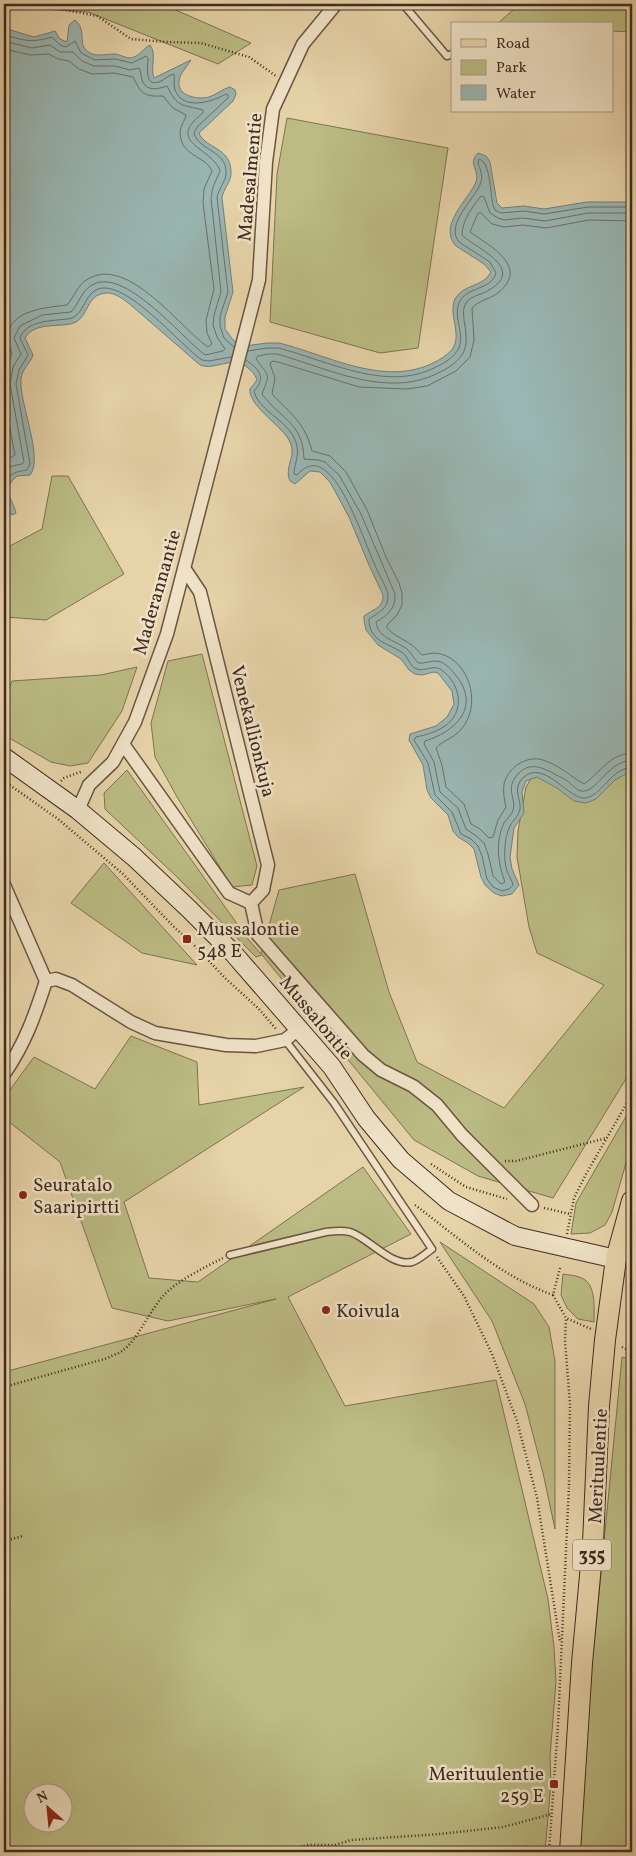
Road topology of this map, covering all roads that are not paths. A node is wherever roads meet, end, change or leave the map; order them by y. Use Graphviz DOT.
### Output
graph roads {
  1 [pos="336,4"];
  2 [pos="404,4"];
  3 [pos="451,54"];
  4 [pos="237,368"];
  5 [pos="184,568"];
  6 [pos="123,744"];
  7 [pos="4,757"];
  8 [pos="78,810"];
  9 [pos="4,885"];
  10 [pos="251,903"];
  11 [pos="46,981"];
  12 [pos="300,1028"];
  13 [pos="285,1040"];
  14 [pos="4,1074"];
  15 [pos="632,1201"];
  16 [pos="532,1206"];
  17 [pos="230,1255"];
  18 [pos="616,1259"];
  19 [pos="570,1852"];
  1 -- 4 [label="street, Madesalmentie"];
  2 -- 3 [label="lane"];
  4 -- 5 [label="street, Maderannantie"];
  5 -- 6 [label="street, Maderannantie"];
  5 -- 10 [label="street, Venekallionkuja"];
  6 -- 8 [label="street, Maderannantie"];
  6 -- 10 [label="street"];
  7 -- 8 [label="main road, Mussalontie"];
  8 -- 12 [label="main road, Mussalontie"];
  9 -- 11 [label="street"];
  10 -- 16 [label="street"];
  11 -- 13 [label="street"];
  11 -- 14 [label="street"];
  12 -- 13 [label="street"];
  12 -- 18 [label="main road, Mussalontie"];
  13 -- 17 [label="lane"];
  15 -- 18 [label="main road, Merituulentie / 355"];
  18 -- 19 [label="main road, Merituulentie / 355"];
}
